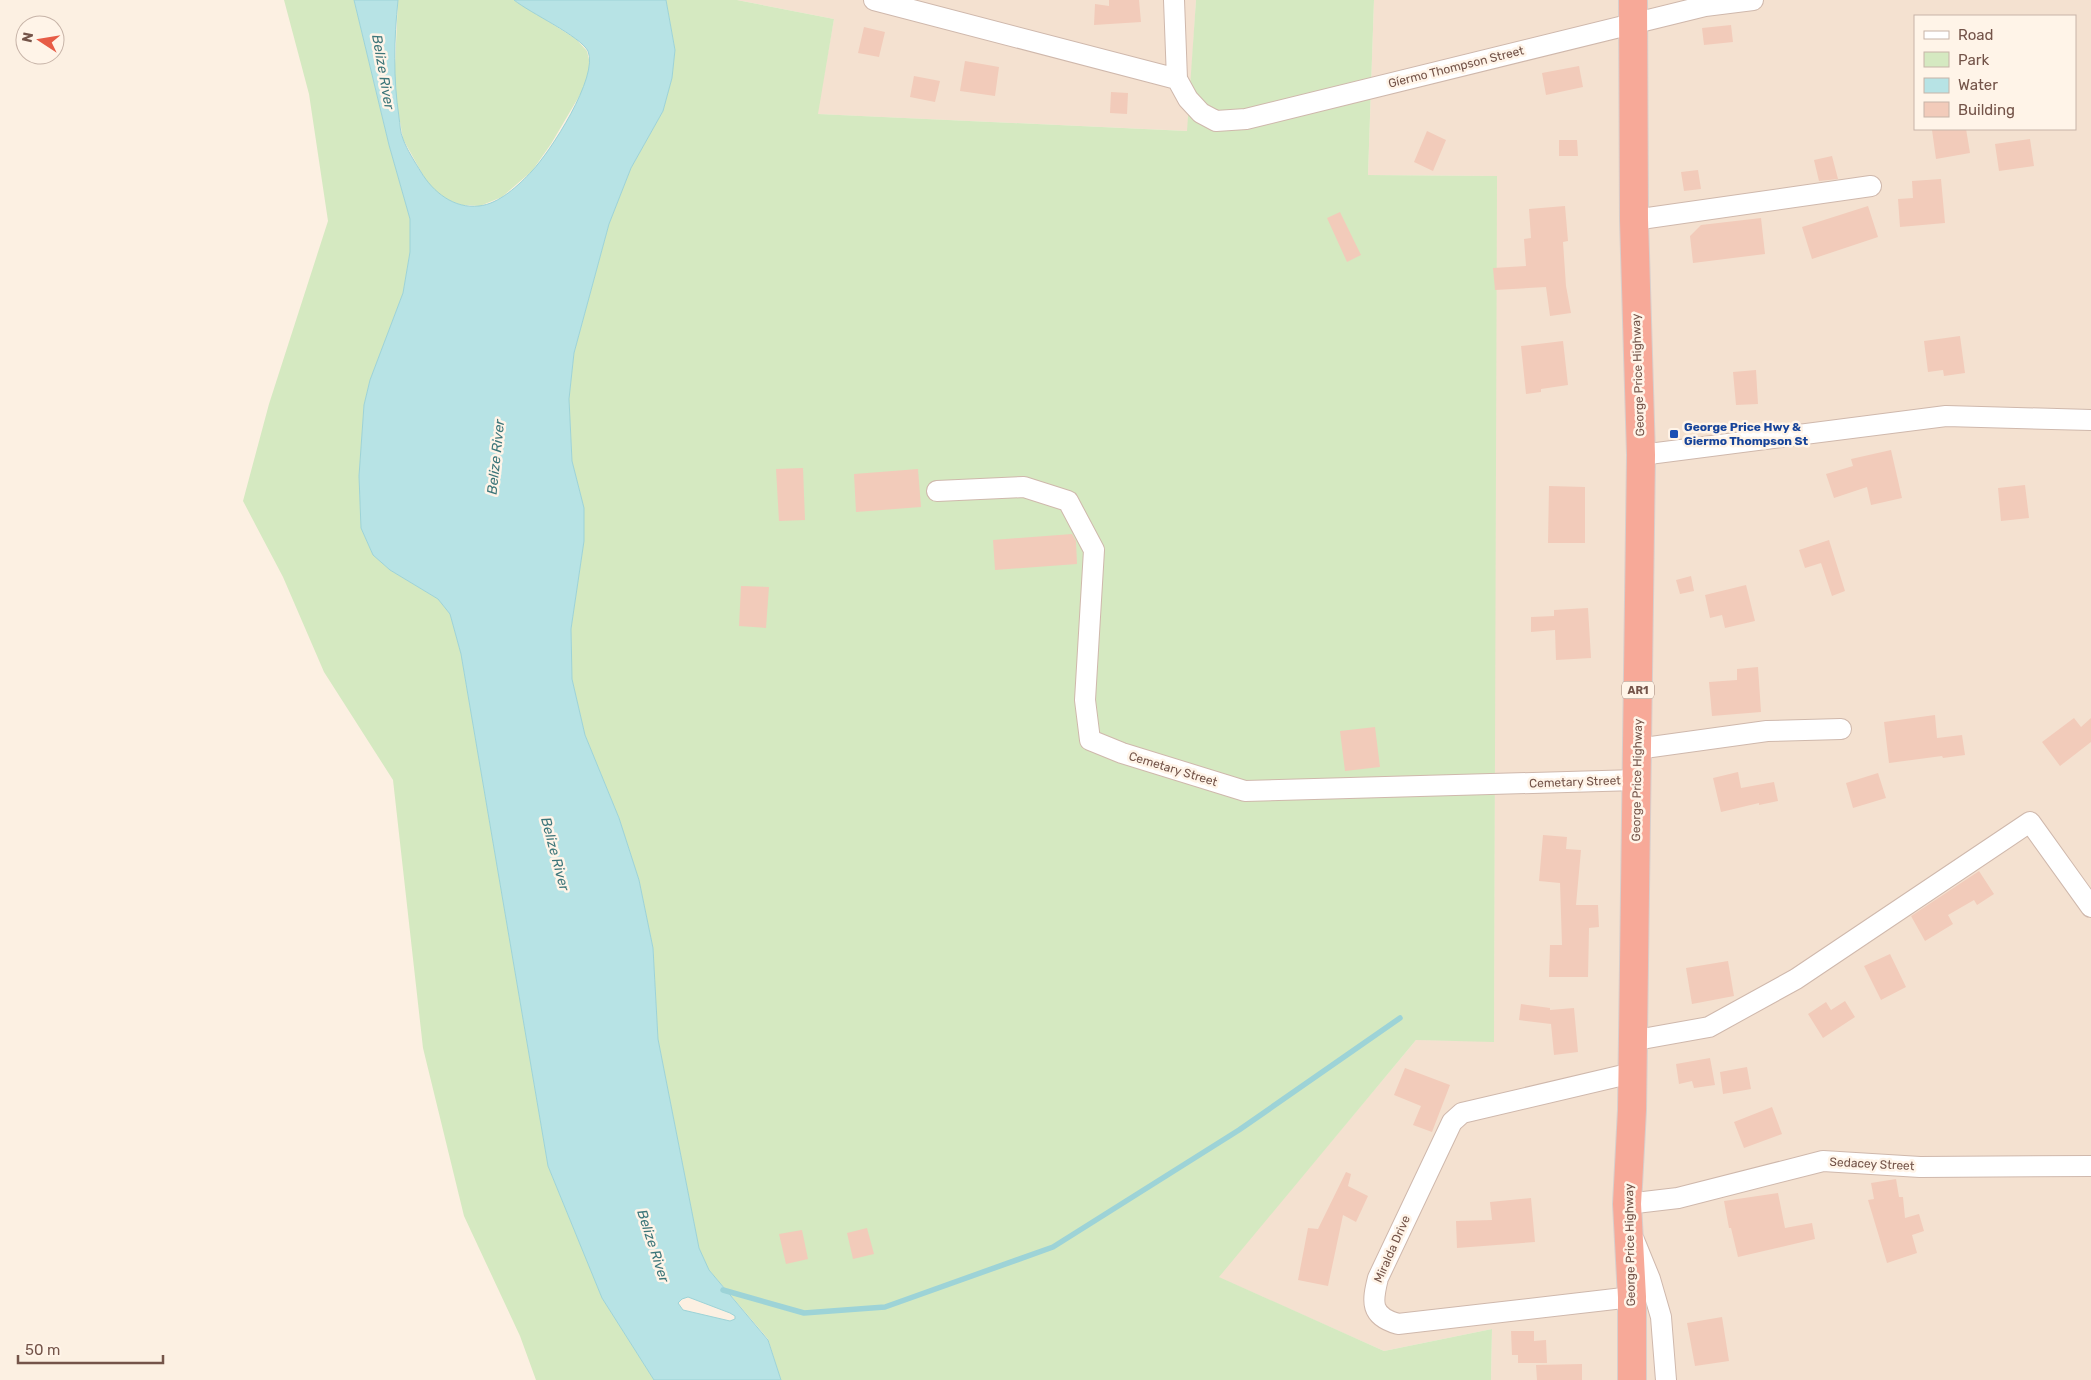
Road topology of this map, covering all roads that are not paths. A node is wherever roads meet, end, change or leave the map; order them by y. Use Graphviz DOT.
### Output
graph roads {
  1 [pos="874,0"];
  2 [pos="1174,0"];
  3 [pos="1753,0"];
  4 [pos="1633,12"];
  5 [pos="1176,79"];
  6 [pos="1871,186"];
  7 [pos="1634,220"];
  8 [pos="2091,420"];
  9 [pos="1641,455"];
  10 [pos="937,491"];
  11 [pos="1841,729"];
  12 [pos="1637,749"];
  13 [pos="1637,780"];
  14 [pos="2091,907"];
  15 [pos="1631,1041"];
  16 [pos="1632,1072"];
  17 [pos="2091,1166"];
  18 [pos="1628,1214"];
  19 [pos="1632,1297"];
  20 [pos="1632,1380"];
  21 [pos="1666,1380"];
  1 -- 5 [label="street"];
  2 -- 5 [label="street"];
  3 -- 4 [label="street, Gíermo Thompson Street"];
  4 -- 5 [label="street, Gíermo Thompson Street"];
  4 -- 7 [label="highway, George Price Highway / AR1"];
  6 -- 7 [label="street"];
  7 -- 9 [label="highway, George Price Highway / AR1"];
  8 -- 9 [label="street"];
  9 -- 12 [label="highway, George Price Highway / AR1"];
  10 -- 13 [label="street, Cemetary Street"];
  11 -- 12 [label="street"];
  12 -- 13 [label="highway, George Price Highway / AR1"];
  13 -- 15 [label="highway, George Price Highway / AR1"];
  14 -- 15 [label="street"];
  15 -- 16 [label="highway, George Price Highway / AR1"];
  16 -- 18 [label="highway, George Price Highway / AR1"];
  16 -- 19 [label="street, Miralda Drive"];
  17 -- 18 [label="street, Sedacey Street"];
  18 -- 19 [label="highway, George Price Highway / AR1"];
  18 -- 21 [label="street"];
  19 -- 20 [label="highway, George Price Highway / AR1"];
}
